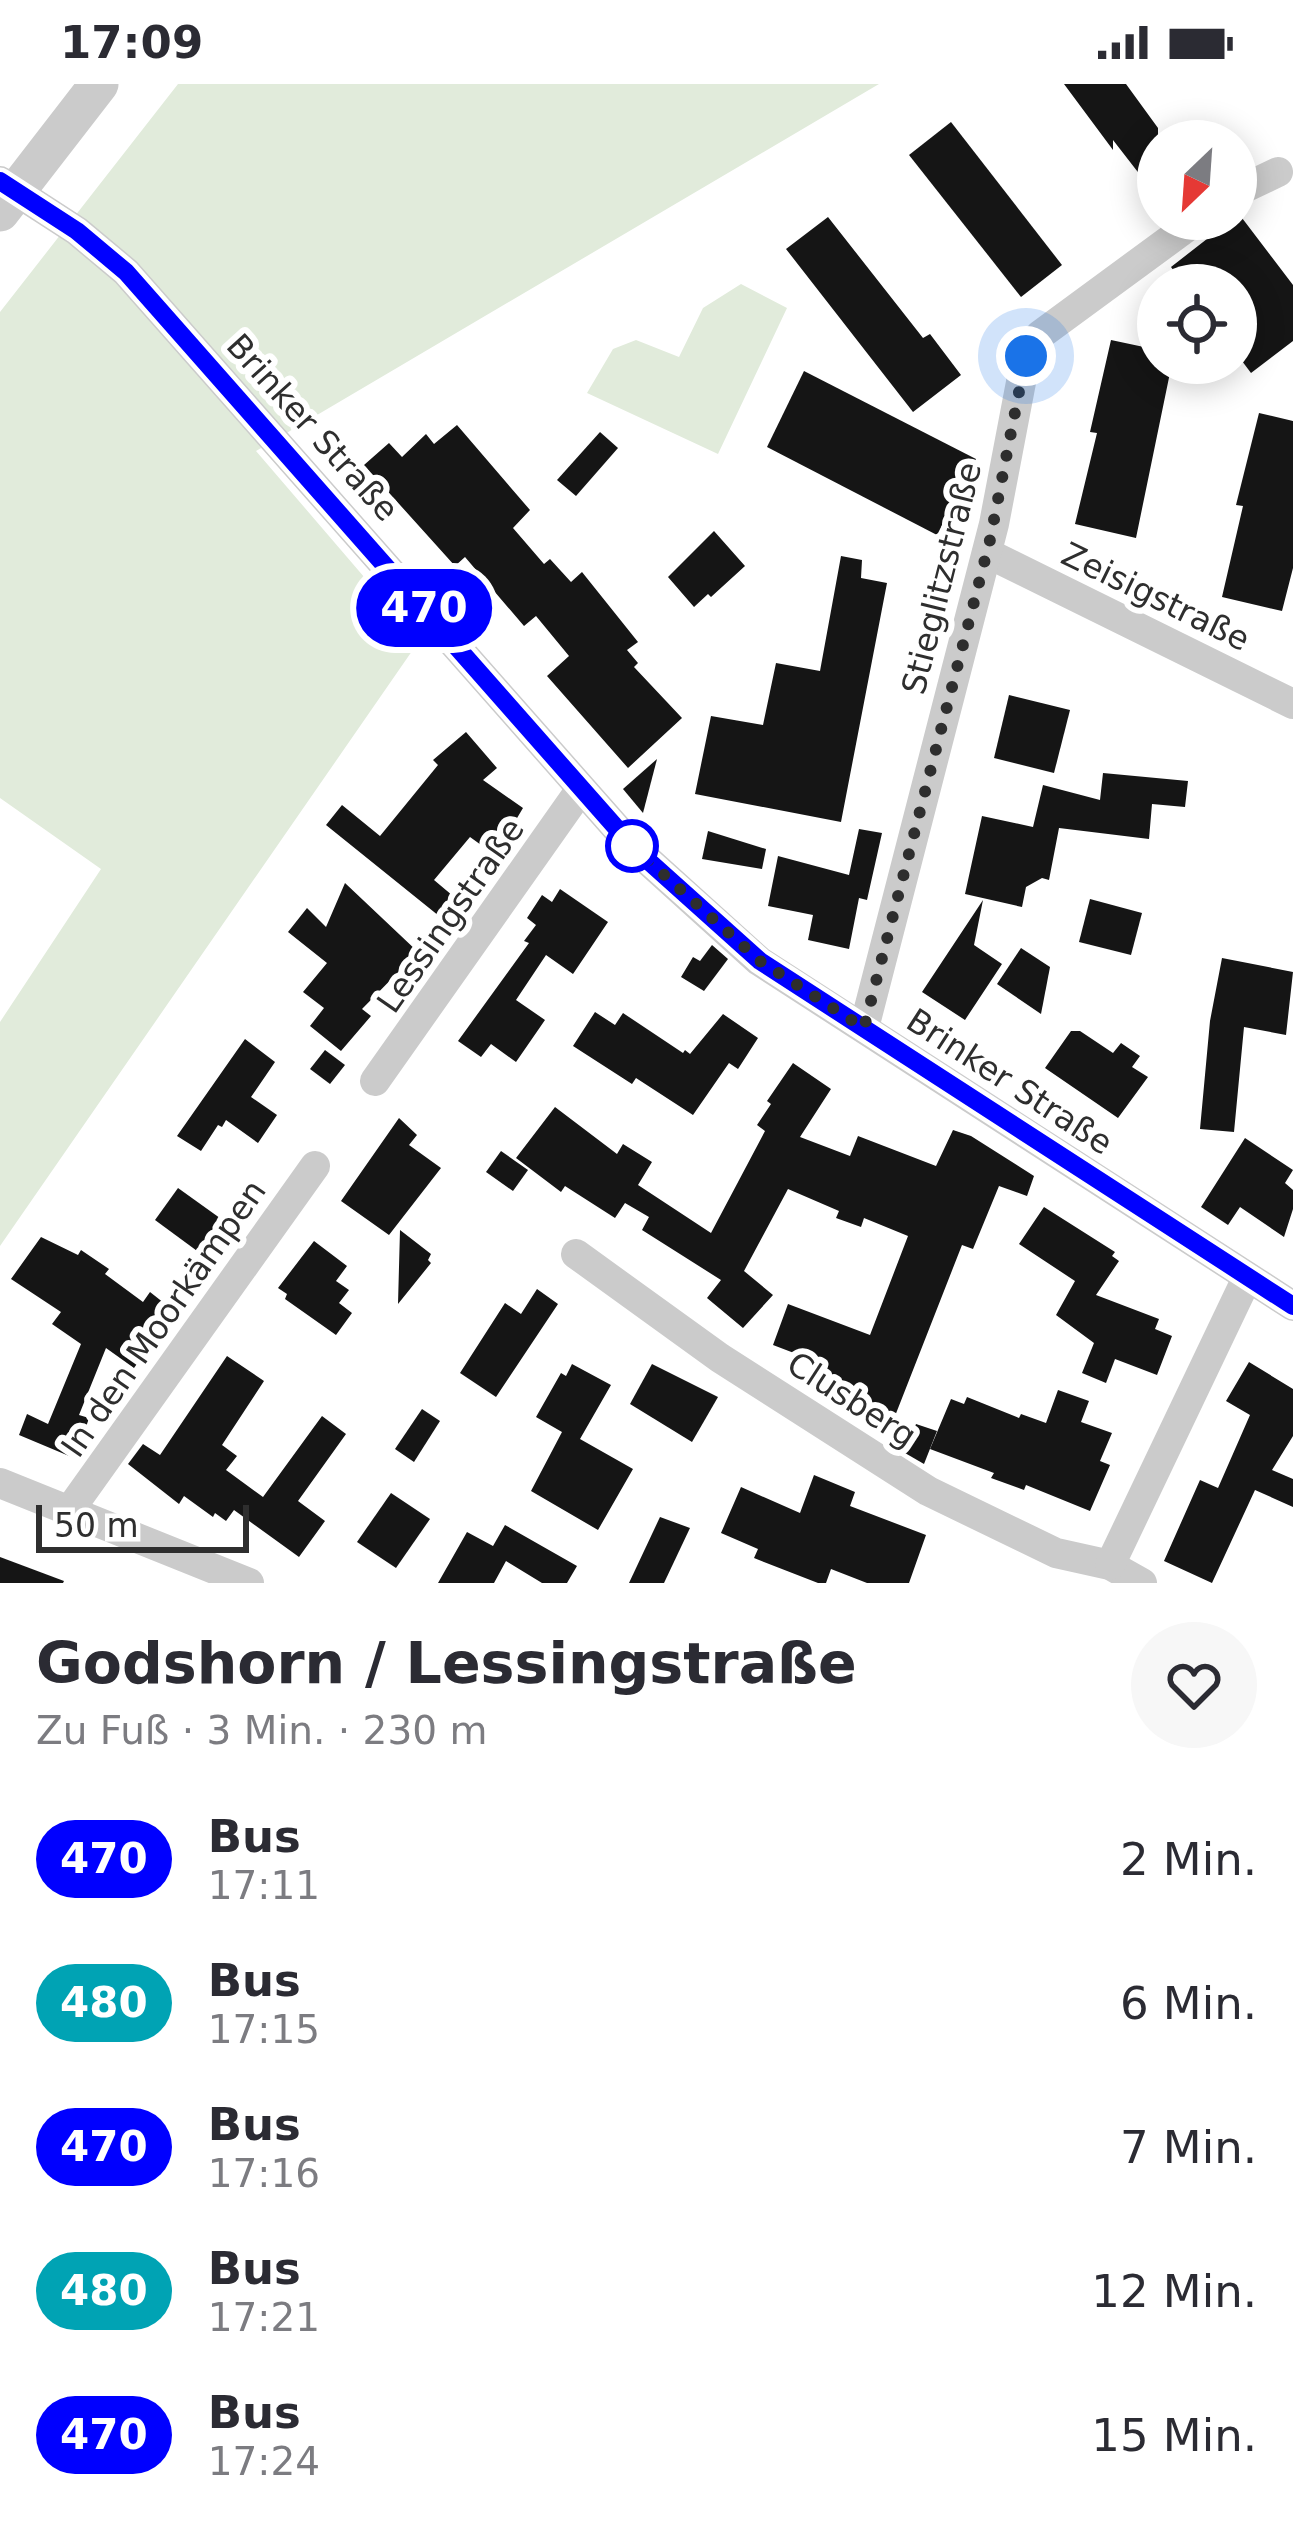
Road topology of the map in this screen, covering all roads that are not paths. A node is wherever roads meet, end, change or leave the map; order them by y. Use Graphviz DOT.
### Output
graph roads {
  1 [pos="99,84"];
  2 [pos="1278,172"];
  3 [pos="1257,182"];
  4 [pos="5,195"];
  5 [pos="1169,240"];
  6 [pos="987,553"];
  7 [pos="1293,704"];
  8 [pos="581,789"];
  9 [pos="864,1028"];
  10 [pos="375,1081"];
  11 [pos="315,1166"];
  12 [pos="576,1254"];
  13 [pos="1247,1278"];
  14 [pos="1293,1306"];
  15 [pos="0,1483"];
  16 [pos="69,1511"];
  17 [pos="1110,1565"];
  18 [pos="249,1583"];
  19 [pos="1142,1583"];
  1 -- 4 [label="street"];
  2 -- 3 [label="street"];
  4 -- 8 [label="street, Brinker Straße"];
  5 -- 6 [label="street, Stieglitzstraße"];
  6 -- 7 [label="street, Zeisigstraße"];
  6 -- 9 [label="street, Stieglitzstraße"];
  8 -- 9 [label="street, Brinker Straße"];
  8 -- 10 [label="street, Lessingstraße"];
  9 -- 13 [label="street, Brinker Straße"];
  11 -- 16 [label="street, In den Moorkämpen"];
  12 -- 17 [label="street, Clusberg"];
  13 -- 14 [label="street, Brinker Straße"];
  13 -- 17 [label="street"];
  15 -- 16 [label="street"];
  16 -- 18 [label="street"];
  17 -- 19 [label="street, Clusberg"];
}
